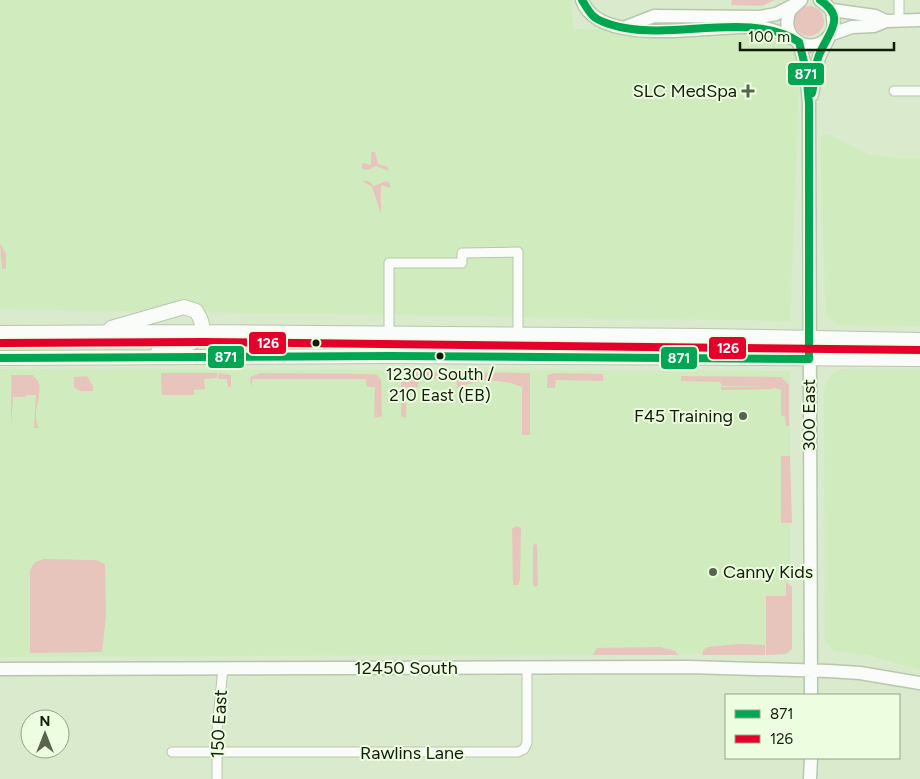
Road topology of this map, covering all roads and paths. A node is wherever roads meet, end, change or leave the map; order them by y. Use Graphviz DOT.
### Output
graph roads {
  1 [pos="582,0"];
  2 [pos="898,0"];
  3 [pos="797,2"];
  4 [pos="826,4"];
  5 [pos="892,20"];
  6 [pos="920,20"];
  7 [pos="618,27"];
  8 [pos="830,36"];
  9 [pos="796,41"];
  10 [pos="894,91"];
  11 [pos="920,91"];
  12 [pos="808,104"];
  13 [pos="0,323"];
  14 [pos="203,332"];
  15 [pos="0,333"];
  16 [pos="24,333"];
  17 [pos="94,333"];
  18 [pos="389,334"];
  19 [pos="518,334"];
  20 [pos="809,338"];
  21 [pos="920,340"];
  22 [pos="139,357"];
  23 [pos="0,358"];
  24 [pos="809,359"];
  25 [pos="920,359"];
  26 [pos="223,668"];
  27 [pos="527,668"];
  28 [pos="0,669"];
  29 [pos="811,670"];
  30 [pos="920,683"];
  31 [pos="811,694"];
  32 [pos="172,752"];
  33 [pos="217,753"];
  34 [pos="810,759"];
  35 [pos="217,779"];
  36 [pos="810,779"];
  1 -- 7 [label="street"];
  2 -- 5 [label="street"];
  3 -- 7 [label="street"];
  3 -- 9 [label="street, 300 East"];
  4 -- 5 [label="street"];
  4 -- 8 [label="street"];
  5 -- 6 [label="street"];
  5 -- 8 [label="street"];
  7 -- 9 [label="street"];
  8 -- 9 [label="street"];
  8 -- 12 [label="street, 300 East"];
  9 -- 12 [label="street, 300 East"];
  10 -- 11 [label="street"];
  12 -- 20 [label="street, 300 East"];
  13 -- 16 [label="main road"];
  14 -- 17 [label="main road"];
  14 -- 17 [label="main road"];
  14 -- 18 [label="main road"];
  14 -- 22 [label="main road"];
  15 -- 16 [label="main road"];
  16 -- 17 [label="main road"];
  18 -- 19 [label="main road"];
  18 -- 19 [label="street"];
  19 -- 20 [label="main road"];
  20 -- 21 [label="main road"];
  20 -- 24 [label="street, 300 East"];
  22 -- 23 [label="main road"];
  22 -- 24 [label="main road"];
  24 -- 25 [label="main road"];
  24 -- 29 [label="street, 300 East"];
  26 -- 27 [label="street, 12450 South"];
  26 -- 28 [label="street, 12450 South"];
  26 -- 33 [label="street, 150 East"];
  27 -- 29 [label="street, 12450 South"];
  27 -- 33 [label="street, Rawlins Lane"];
  29 -- 30 [label="street, 12450 South"];
  29 -- 31 [label="street, 300 East"];
  32 -- 33 [label="street, Rawlins Lane"];
  33 -- 35 [label="street, 150 East"];
  34 -- 36 [label="street"];
}
